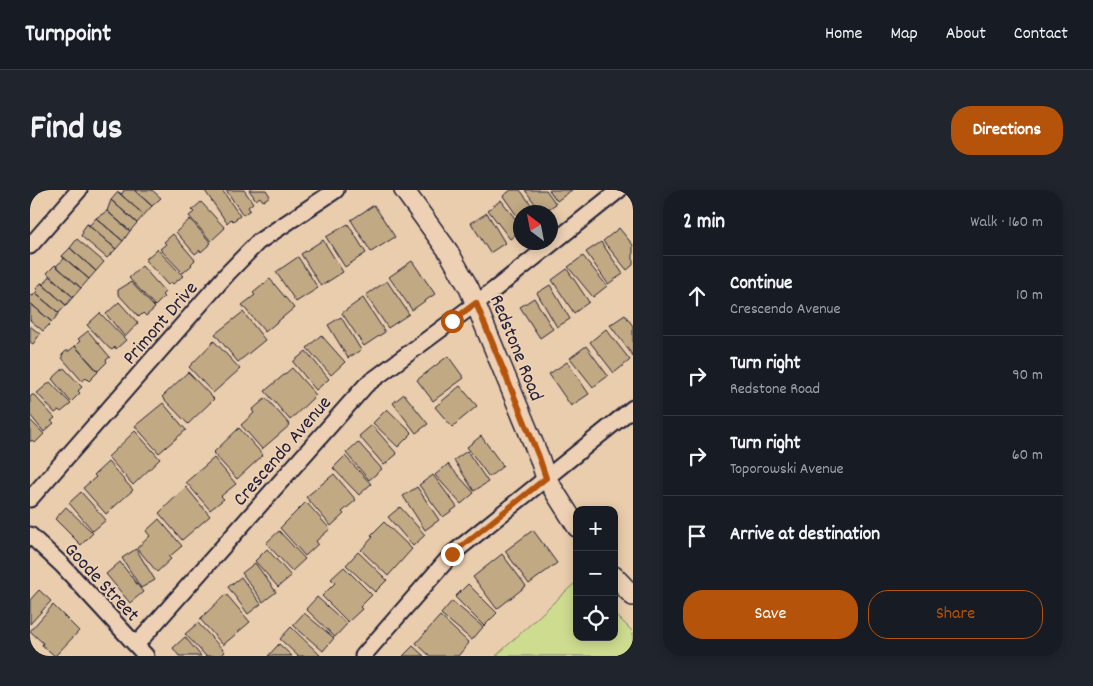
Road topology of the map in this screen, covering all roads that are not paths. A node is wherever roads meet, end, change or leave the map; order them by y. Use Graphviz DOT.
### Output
graph roads {
  1 [pos="79,190"];
  2 [pos="336,190"];
  3 [pos="404,190"];
  4 [pos="618,190"];
  5 [pos="30,246"];
  6 [pos="476,303"];
  7 [pos="633,408"];
  8 [pos="546,478"];
  9 [pos="30,499"];
  10 [pos="573,521"];
  11 [pos="30,535"];
  12 [pos="618,580"];
  13 [pos="633,596"];
  14 [pos="141,650"];
  15 [pos="363,656"];
  1 -- 5 [label="street"];
  2 -- 9 [label="street, Primont Drive"];
  3 -- 6 [label="street, Redstone Road"];
  4 -- 6 [label="street, Crescendo Avenue"];
  6 -- 8 [label="street, Redstone Road"];
  6 -- 14 [label="street, Crescendo Avenue"];
  7 -- 8 [label="street"];
  8 -- 10 [label="street, Redstone Road"];
  8 -- 15 [label="street"];
  11 -- 14 [label="street, Goode Street"];
  12 -- 13 [label="street"];
}
